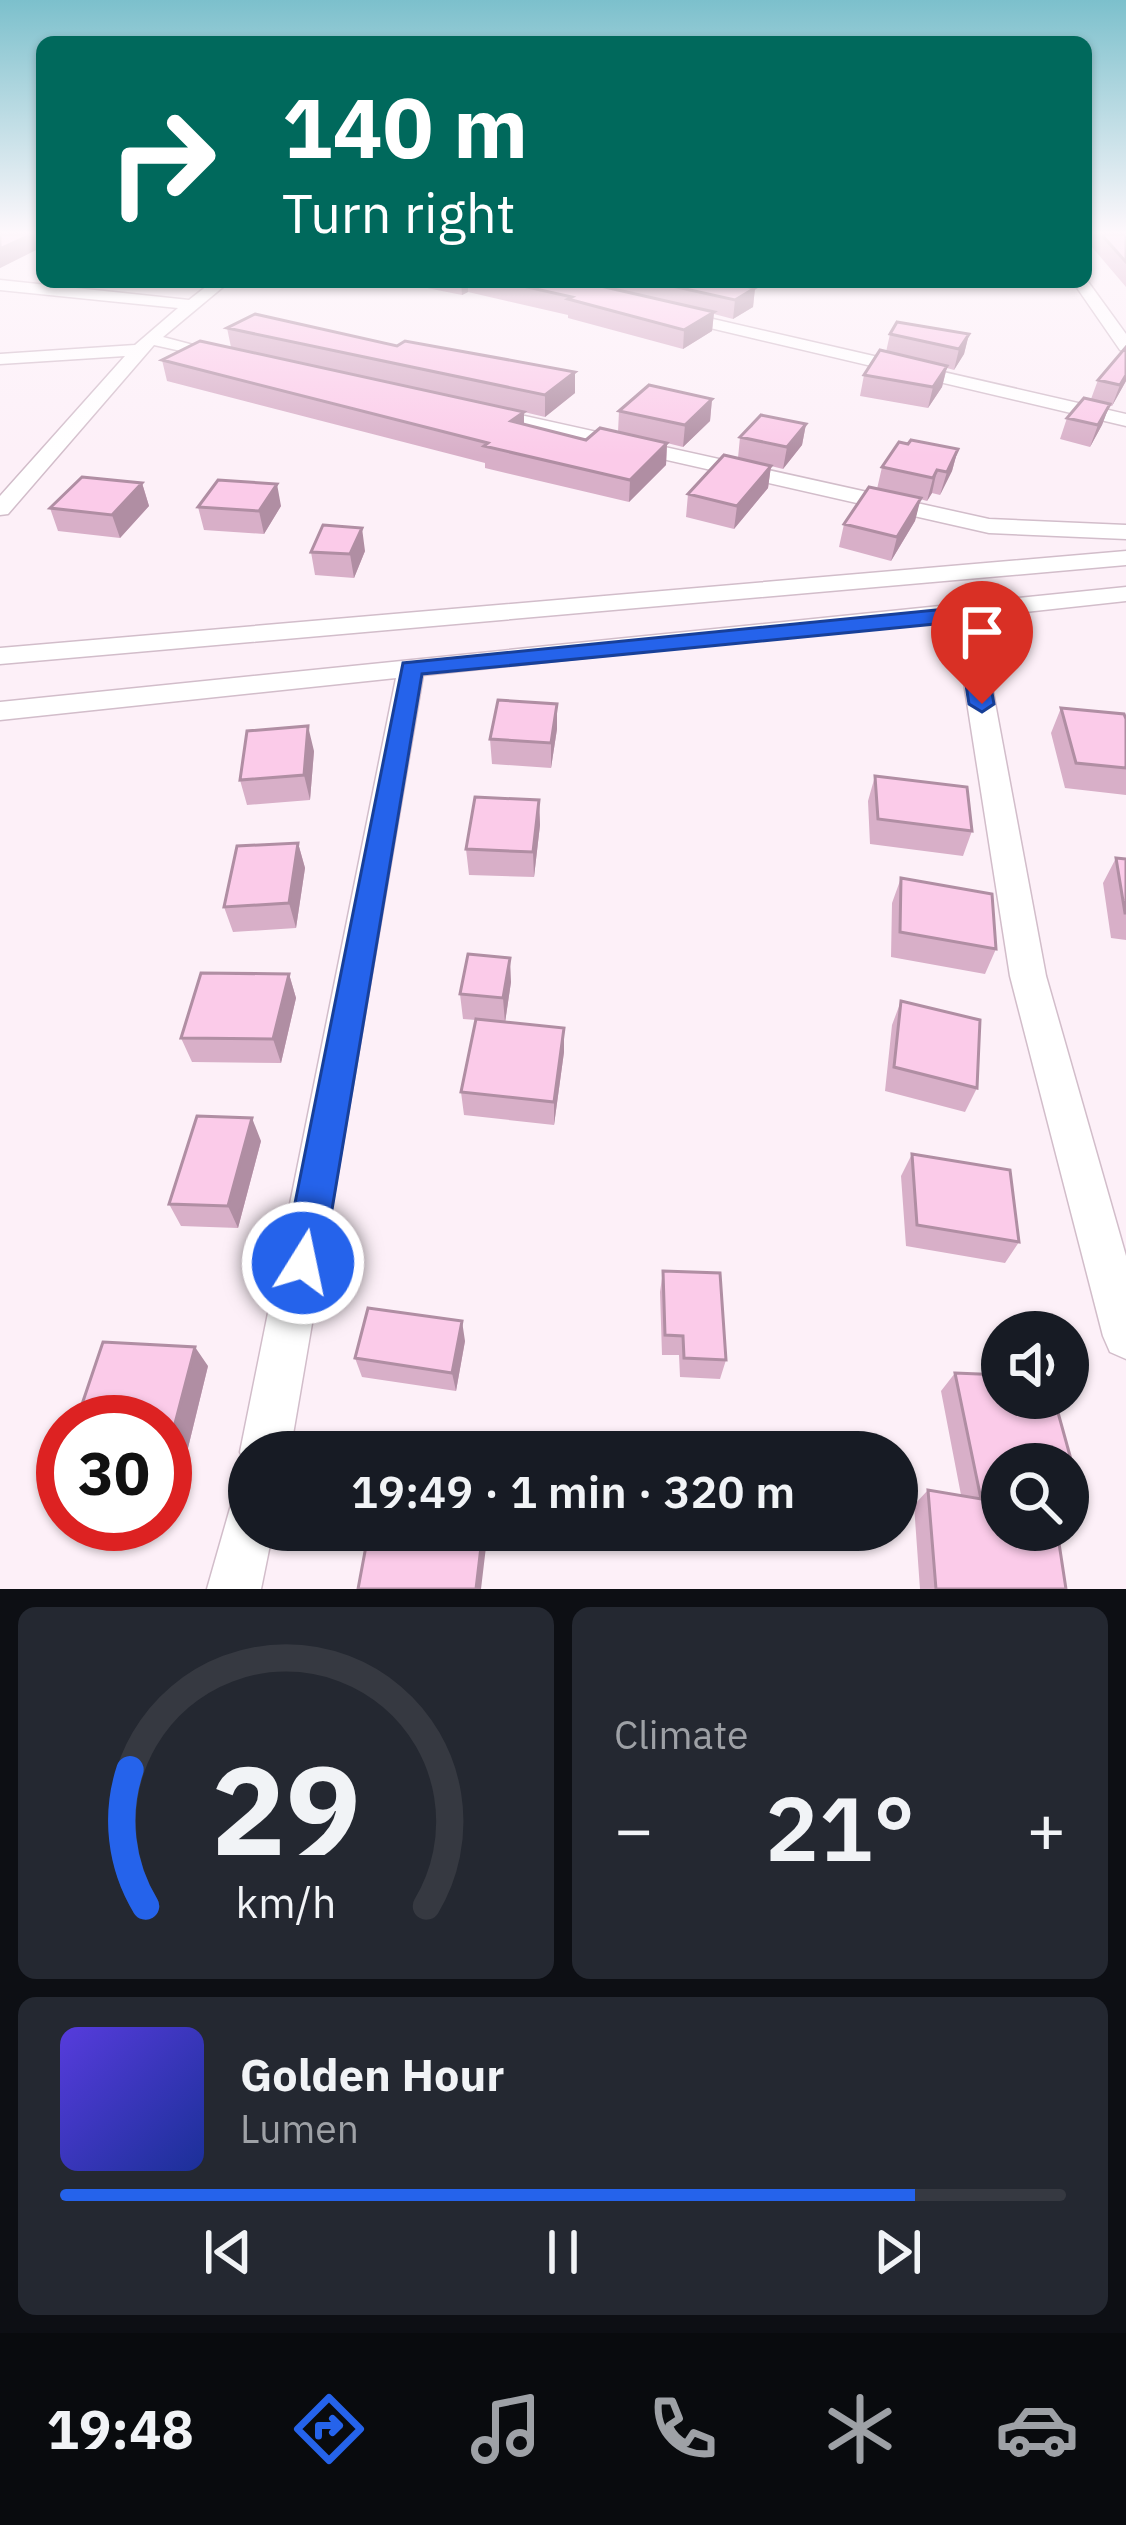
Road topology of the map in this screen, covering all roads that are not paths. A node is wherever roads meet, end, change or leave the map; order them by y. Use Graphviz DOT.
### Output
graph roads {
  1 [pos="188,308"];
  2 [pos="647,308"];
  3 [pos="1100,308"];
  4 [pos="147,345"];
  5 [pos="1126,346"];
  6 [pos="0,359"];
  7 [pos="243,360"];
  8 [pos="453,406"];
  9 [pos="1126,420"];
  10 [pos="2,503"];
  11 [pos="1126,532"];
  12 [pos="1126,558"];
  13 [pos="1126,594"];
  14 [pos="966,614"];
  15 [pos="0,656"];
  16 [pos="411,668"];
  17 [pos="0,711"];
  18 [pos="1126,1336"];
  19 [pos="269,1431"];
  20 [pos="243,1551"];
  21 [pos="234,1589"];
  1 -- 4 [label="street"];
  2 -- 9 [label="street"];
  3 -- 5 [label="street"];
  4 -- 6 [label="street"];
  4 -- 7 [label="street"];
  4 -- 10 [label="street"];
  8 -- 11 [label="street"];
  12 -- 15 [label="street"];
  13 -- 14 [label="street"];
  14 -- 16 [label="street"];
  14 -- 18 [label="street"];
  16 -- 17 [label="street"];
  16 -- 19 [label="street"];
  20 -- 21 [label="street"];
}
